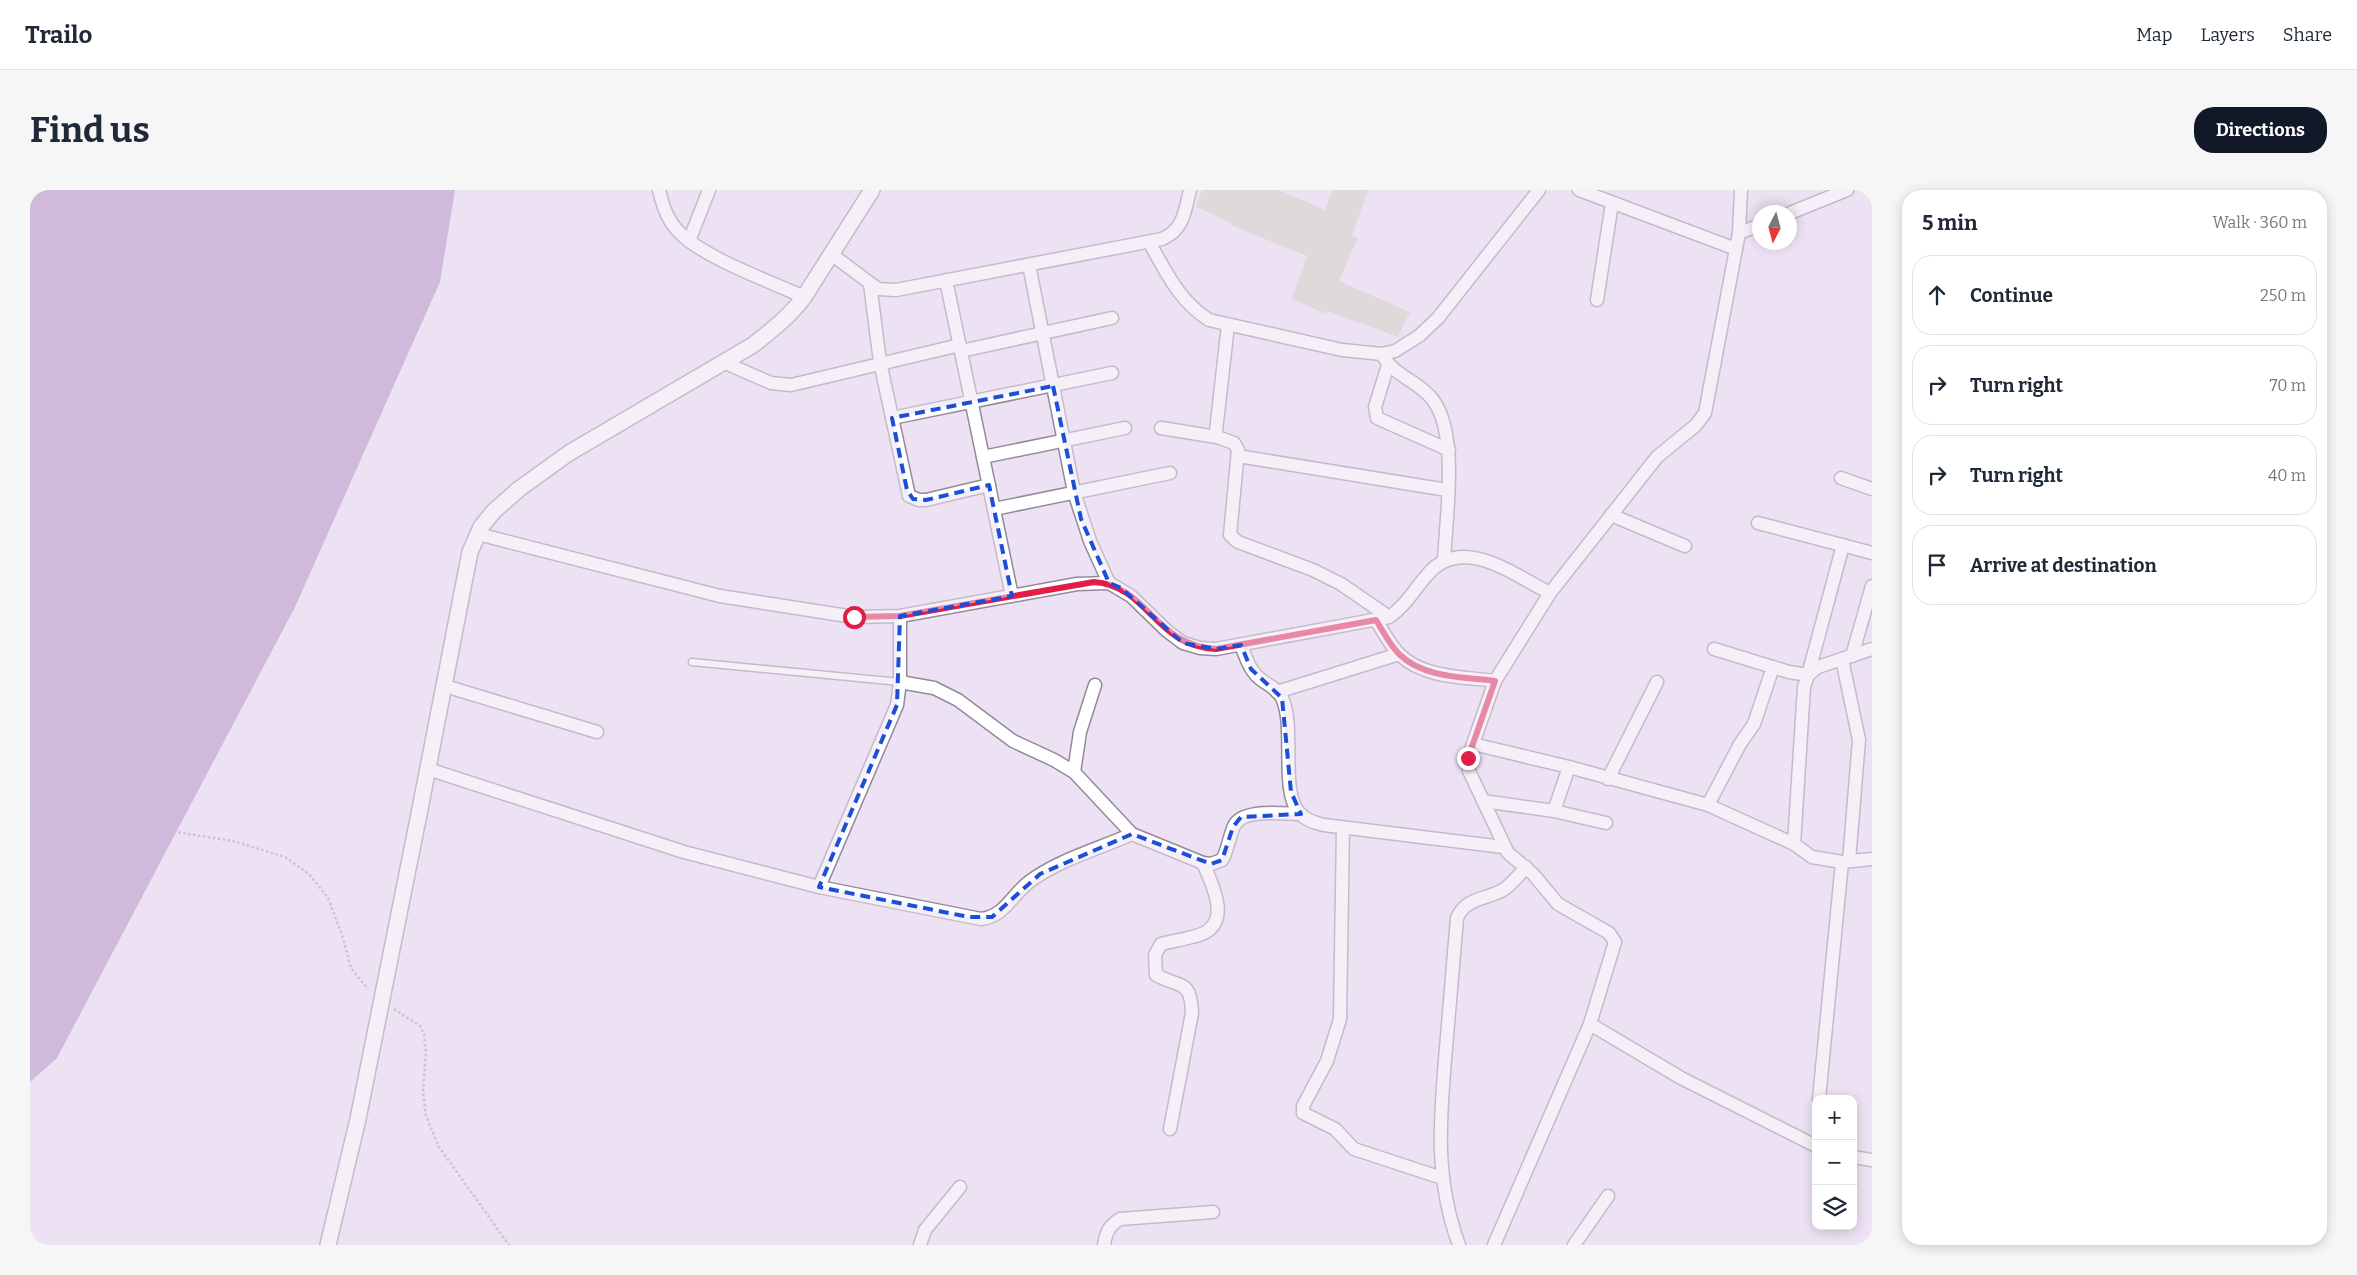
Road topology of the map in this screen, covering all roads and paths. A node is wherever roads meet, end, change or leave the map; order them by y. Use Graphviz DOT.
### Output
graph roads {
  1 [pos="659,190"];
  2 [pos="709,190"];
  3 [pos="872,190"];
  4 [pos="1190,190"];
  5 [pos="1539,190"];
  6 [pos="1579,190"];
  7 [pos="1741,190"];
  8 [pos="1847,190"];
  9 [pos="1606,197"];
  10 [pos="1797,210"];
  11 [pos="1752,228"];
  12 [pos="1739,233"];
  13 [pos="689,241"];
  14 [pos="1148,242"];
  15 [pos="1736,250"];
  16 [pos="831,254"];
  17 [pos="1029,264"];
  18 [pos="946,280"];
  19 [pos="870,284"];
  20 [pos="804,297"];
  21 [pos="1597,300"];
  22 [pos="1112,318"];
  23 [pos="1228,325"];
  24 [pos="1042,334"];
  25 [pos="960,348"];
  26 [pos="1385,360"];
  27 [pos="723,362"];
  28 [pos="880,362"];
  29 [pos="1112,374"];
  30 [pos="1053,386"];
  31 [pos="971,402"];
  32 [pos="892,418"];
  33 [pos="1125,428"];
  34 [pos="1161,428"];
  35 [pos="1217,437"];
  36 [pos="1063,440"];
  37 [pos="1449,450"];
  38 [pos="1238,456"];
  39 [pos="983,457"];
  40 [pos="1170,473"];
  41 [pos="1841,478"];
  42 [pos="989,485"];
  43 [pos="1872,489"];
  44 [pos="1447,490"];
  45 [pos="1074,492"];
  46 [pos="994,509"];
  47 [pos="1611,515"];
  48 [pos="1758,523"];
  49 [pos="478,534"];
  50 [pos="1843,545"];
  51 [pos="1684,546"];
  52 [pos="1872,552"];
  53 [pos="1444,560"];
  54 [pos="1109,583"];
  55 [pos="1872,586"];
  56 [pos="1550,593"];
  57 [pos="1012,596"];
  58 [pos="900,616"];
  59 [pos="1389,617"];
  60 [pos="1376,620"];
  61 [pos="1241,645"];
  62 [pos="1714,649"];
  63 [pos="1872,649"];
  64 [pos="1399,654"];
  65 [pos="1847,657"];
  66 [pos="692,662"];
  67 [pos="1773,667"];
  68 [pos="1808,675"];
  69 [pos="1495,681"];
  70 [pos="900,682"];
  71 [pos="1657,682"];
  72 [pos="1095,685"];
  73 [pos="444,686"];
  74 [pos="1277,692"];
  75 [pos="597,732"];
  76 [pos="1472,744"];
  77 [pos="1569,767"];
  78 [pos="428,769"];
  79 [pos="1074,772"];
  80 [pos="1608,779"];
  81 [pos="1484,801"];
  82 [pos="1708,805"];
  83 [pos="30,809"];
  84 [pos="1554,811"];
  85 [pos="1301,814"];
  86 [pos="1606,823"];
  87 [pos="1343,828"];
  88 [pos="1132,834"];
  89 [pos="233,842"];
  90 [pos="1794,844"];
  91 [pos="1503,847"];
  92 [pos="1872,859"];
  93 [pos="1846,862"];
  94 [pos="1203,863"];
  95 [pos="1526,867"];
  96 [pos="819,887"];
  97 [pos="1590,1024"];
  98 [pos="1819,1095"];
  99 [pos="1170,1129"];
  100 [pos="1812,1141"];
  101 [pos="1857,1158"];
  102 [pos="1872,1160"];
  103 [pos="1442,1178"];
  104 [pos="960,1187"];
  105 [pos="1608,1196"];
  106 [pos="1213,1212"];
  107 [pos="328,1245"];
  108 [pos="920,1245"];
  109 [pos="1104,1245"];
  110 [pos="1459,1245"];
  111 [pos="1494,1245"];
  112 [pos="1574,1245"];
  1 -- 13 [label="street"];
  2 -- 13 [label="street"];
  3 -- 16 [label="street"];
  4 -- 14 [label="street"];
  5 -- 26 [label="street"];
  6 -- 9 [label="street"];
  7 -- 12 [label="street"];
  8 -- 10 [label="street"];
  9 -- 15 [label="street"];
  9 -- 21 [label="street"];
  11 -- 12 [label="street"];
  12 -- 15 [label="street"];
  13 -- 20 [label="street"];
  14 -- 17 [label="street"];
  14 -- 23 [label="street"];
  15 -- 47 [label="street"];
  16 -- 19 [label="street"];
  16 -- 20 [label="street"];
  17 -- 18 [label="street"];
  17 -- 24 [label="street"];
  18 -- 19 [label="street"];
  18 -- 25 [label="street"];
  19 -- 28 [label="street"];
  20 -- 27 [label="street"];
  22 -- 24 [label="street"];
  23 -- 26 [label="street"];
  23 -- 35 [label="street"];
  24 -- 25 [label="street"];
  24 -- 30 [label="street"];
  25 -- 28 [label="street"];
  25 -- 31 [label="street"];
  26 -- 37 [label="street"];
  26 -- 37 [label="street"];
  27 -- 28 [label="street"];
  27 -- 49 [label="street"];
  28 -- 32 [label="street"];
  29 -- 30 [label="street"];
  30 -- 31 [label="street"];
  30 -- 36 [label="street"];
  31 -- 32 [label="street"];
  31 -- 39 [label="street"];
  32 -- 42 [label="street"];
  33 -- 36 [label="street"];
  34 -- 35 [label="street"];
  35 -- 38 [label="street"];
  36 -- 39 [label="street"];
  36 -- 45 [label="street"];
  37 -- 44 [label="street"];
  38 -- 44 [label="street"];
  38 -- 59 [label="street"];
  39 -- 42 [label="street"];
  40 -- 45 [label="street"];
  41 -- 43 [label="street"];
  42 -- 46 [label="street"];
  44 -- 53 [label="street"];
  45 -- 46 [label="street"];
  45 -- 54 [label="street"];
  46 -- 57 [label="street"];
  47 -- 51 [label="street"];
  47 -- 56 [label="street"];
  48 -- 50 [label="street"];
  49 -- 58 [label="street"];
  49 -- 73 [label="street"];
  50 -- 52 [label="street"];
  50 -- 68 [label="street"];
  53 -- 56 [label="street"];
  53 -- 59 [label="street"];
  54 -- 57 [label="street"];
  54 -- 61 [label="street"];
  55 -- 65 [label="street"];
  56 -- 69 [label="street"];
  57 -- 58 [label="street"];
  58 -- 70 [label="street"];
  59 -- 60 [label="street"];
  60 -- 61 [label="street"];
  60 -- 64 [label="street"];
  61 -- 74 [label="street"];
  62 -- 67 [label="street"];
  63 -- 65 [label="street"];
  64 -- 69 [label="street"];
  64 -- 74 [label="street"];
  65 -- 68 [label="street"];
  65 -- 93 [label="street"];
  66 -- 70 [label="lane"];
  67 -- 68 [label="street"];
  67 -- 82 [label="street"];
  68 -- 90 [label="street"];
  69 -- 76 [label="street"];
  70 -- 79 [label="street"];
  70 -- 96 [label="street"];
  71 -- 80 [label="street"];
  72 -- 79 [label="street"];
  73 -- 75 [label="street"];
  73 -- 78 [label="street"];
  74 -- 85 [label="street"];
  76 -- 77 [label="street"];
  76 -- 81 [label="street"];
  77 -- 80 [label="street"];
  77 -- 84 [label="street"];
  78 -- 96 [label="street"];
  78 -- 107 [label="street, bridge"];
  79 -- 88 [label="street"];
  80 -- 82 [label="street"];
  81 -- 84 [label="street"];
  81 -- 91 [label="street"];
  82 -- 90 [label="street"];
  83 -- 89 [label="path"];
  84 -- 86 [label="street"];
  85 -- 87 [label="street"];
  85 -- 94 [label="street"];
  87 -- 91 [label="street"];
  87 -- 103 [label="street"];
  88 -- 94 [label="street"];
  88 -- 96 [label="street"];
  90 -- 93 [label="street"];
  91 -- 95 [label="street"];
  92 -- 93 [label="street"];
  93 -- 98 [label="street"];
  94 -- 99 [label="street"];
  95 -- 97 [label="street"];
  95 -- 103 [label="street"];
  97 -- 100 [label="street"];
  97 -- 111 [label="street"];
  101 -- 102 [label="street"];
  103 -- 110 [label="street"];
  104 -- 108 [label="street"];
  105 -- 112 [label="street"];
  106 -- 109 [label="street"];
}
